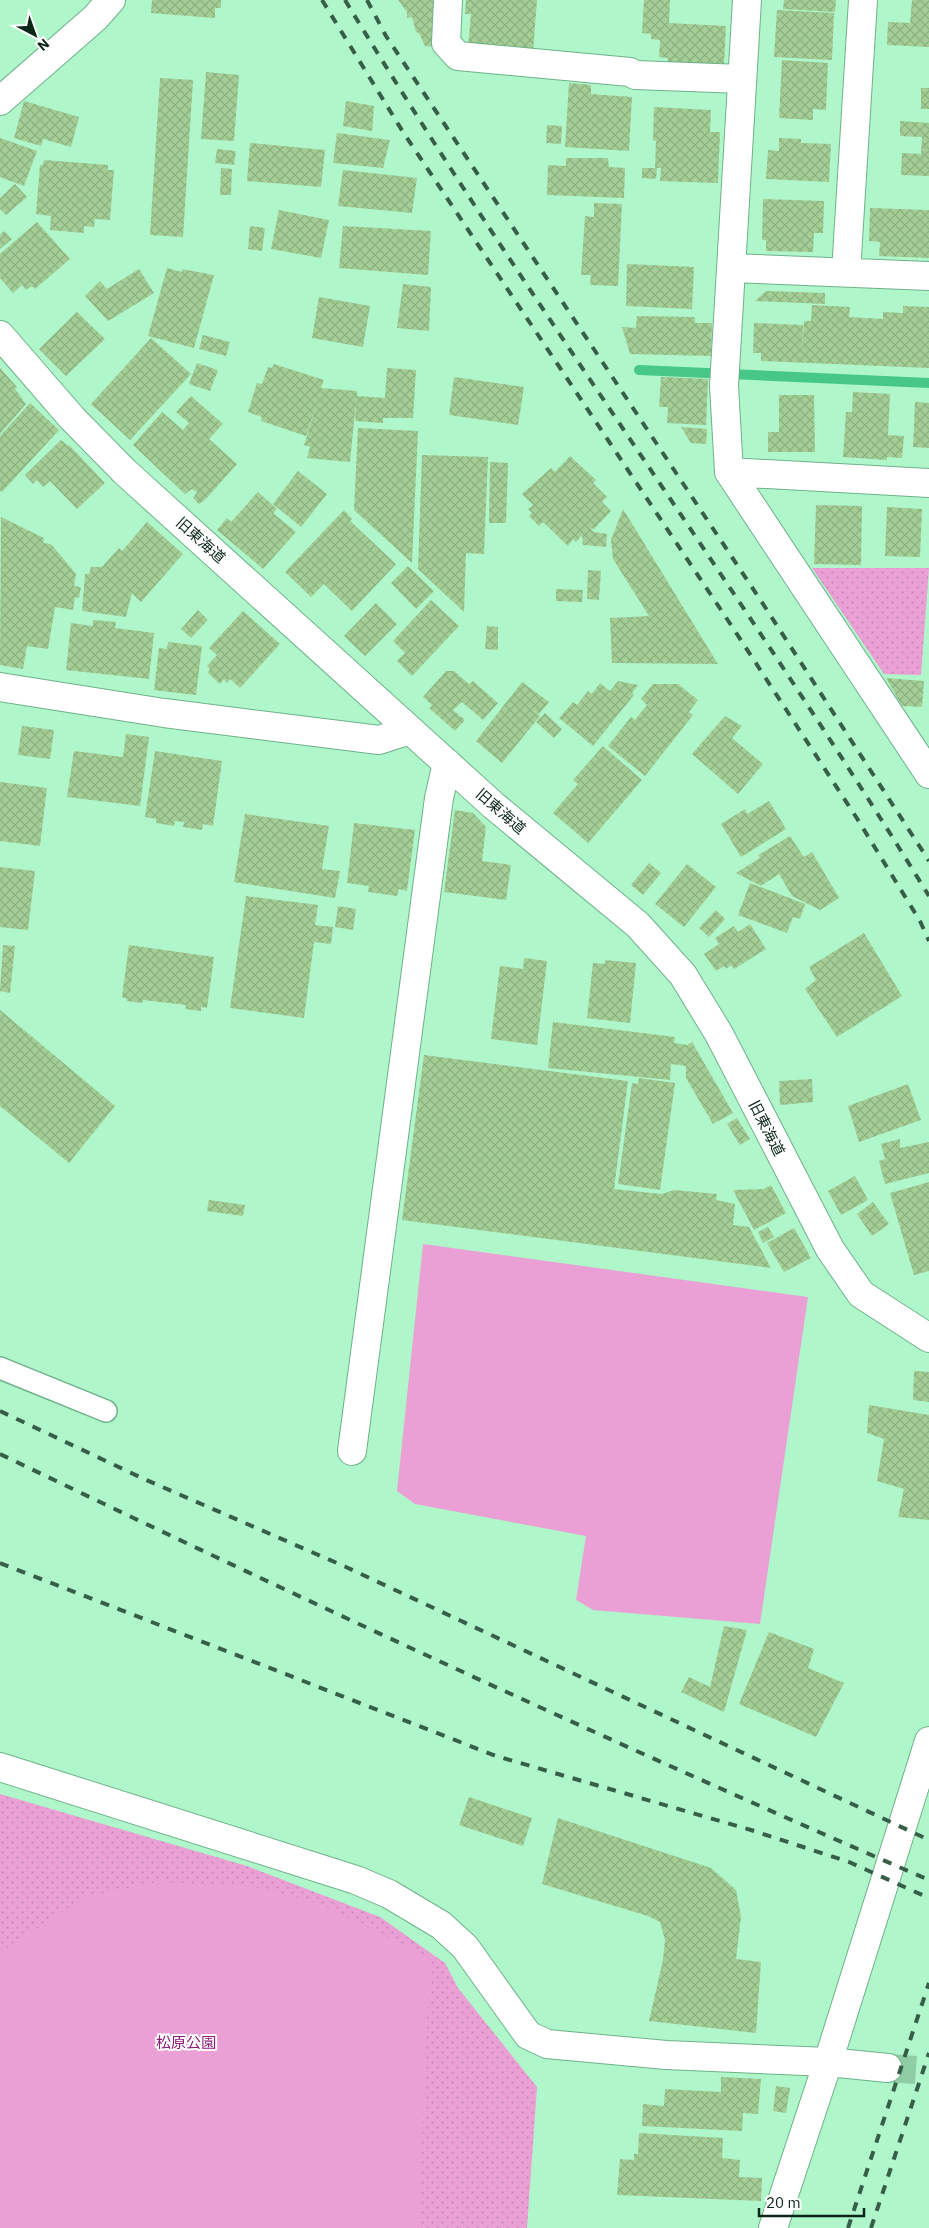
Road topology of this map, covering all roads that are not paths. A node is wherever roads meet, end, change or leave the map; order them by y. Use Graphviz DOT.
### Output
graph roads {
  1 [pos="112,0"];
  2 [pos="448,0"];
  3 [pos="747,0"];
  4 [pos="863,0"];
  5 [pos="742,79"];
  6 [pos="0,101"];
  7 [pos="732,268"];
  8 [pos="846,272"];
  9 [pos="929,276"];
  10 [pos="0,335"];
  11 [pos="729,472"];
  12 [pos="929,483"];
  13 [pos="0,687"];
  14 [pos="410,730"];
  15 [pos="925,754"];
  16 [pos="447,763"];
  17 [pos="929,1338"];
  18 [pos="0,1368"];
  19 [pos="106,1411"];
  20 [pos="352,1451"];
  21 [pos="929,1740"];
  22 [pos="0,1767"];
  23 [pos="828,2062"];
  24 [pos="888,2068"];
  25 [pos="773,2228"];
  1 -- 6 [label="street"];
  2 -- 5 [label="street"];
  3 -- 5 [label="street"];
  4 -- 8 [label="street"];
  5 -- 7 [label="street"];
  7 -- 8 [label="street"];
  7 -- 11 [label="street"];
  8 -- 9 [label="street"];
  10 -- 14 [label="street, 旧東海道"];
  11 -- 12 [label="street"];
  11 -- 15 [label="street"];
  13 -- 14 [label="street"];
  14 -- 16 [label="street, 旧東海道"];
  16 -- 17 [label="street, 旧東海道"];
  16 -- 20 [label="street"];
  18 -- 19 [label="lane"];
  21 -- 23 [label="street"];
  22 -- 23 [label="street"];
  23 -- 24 [label="street"];
  23 -- 25 [label="street"];
}
